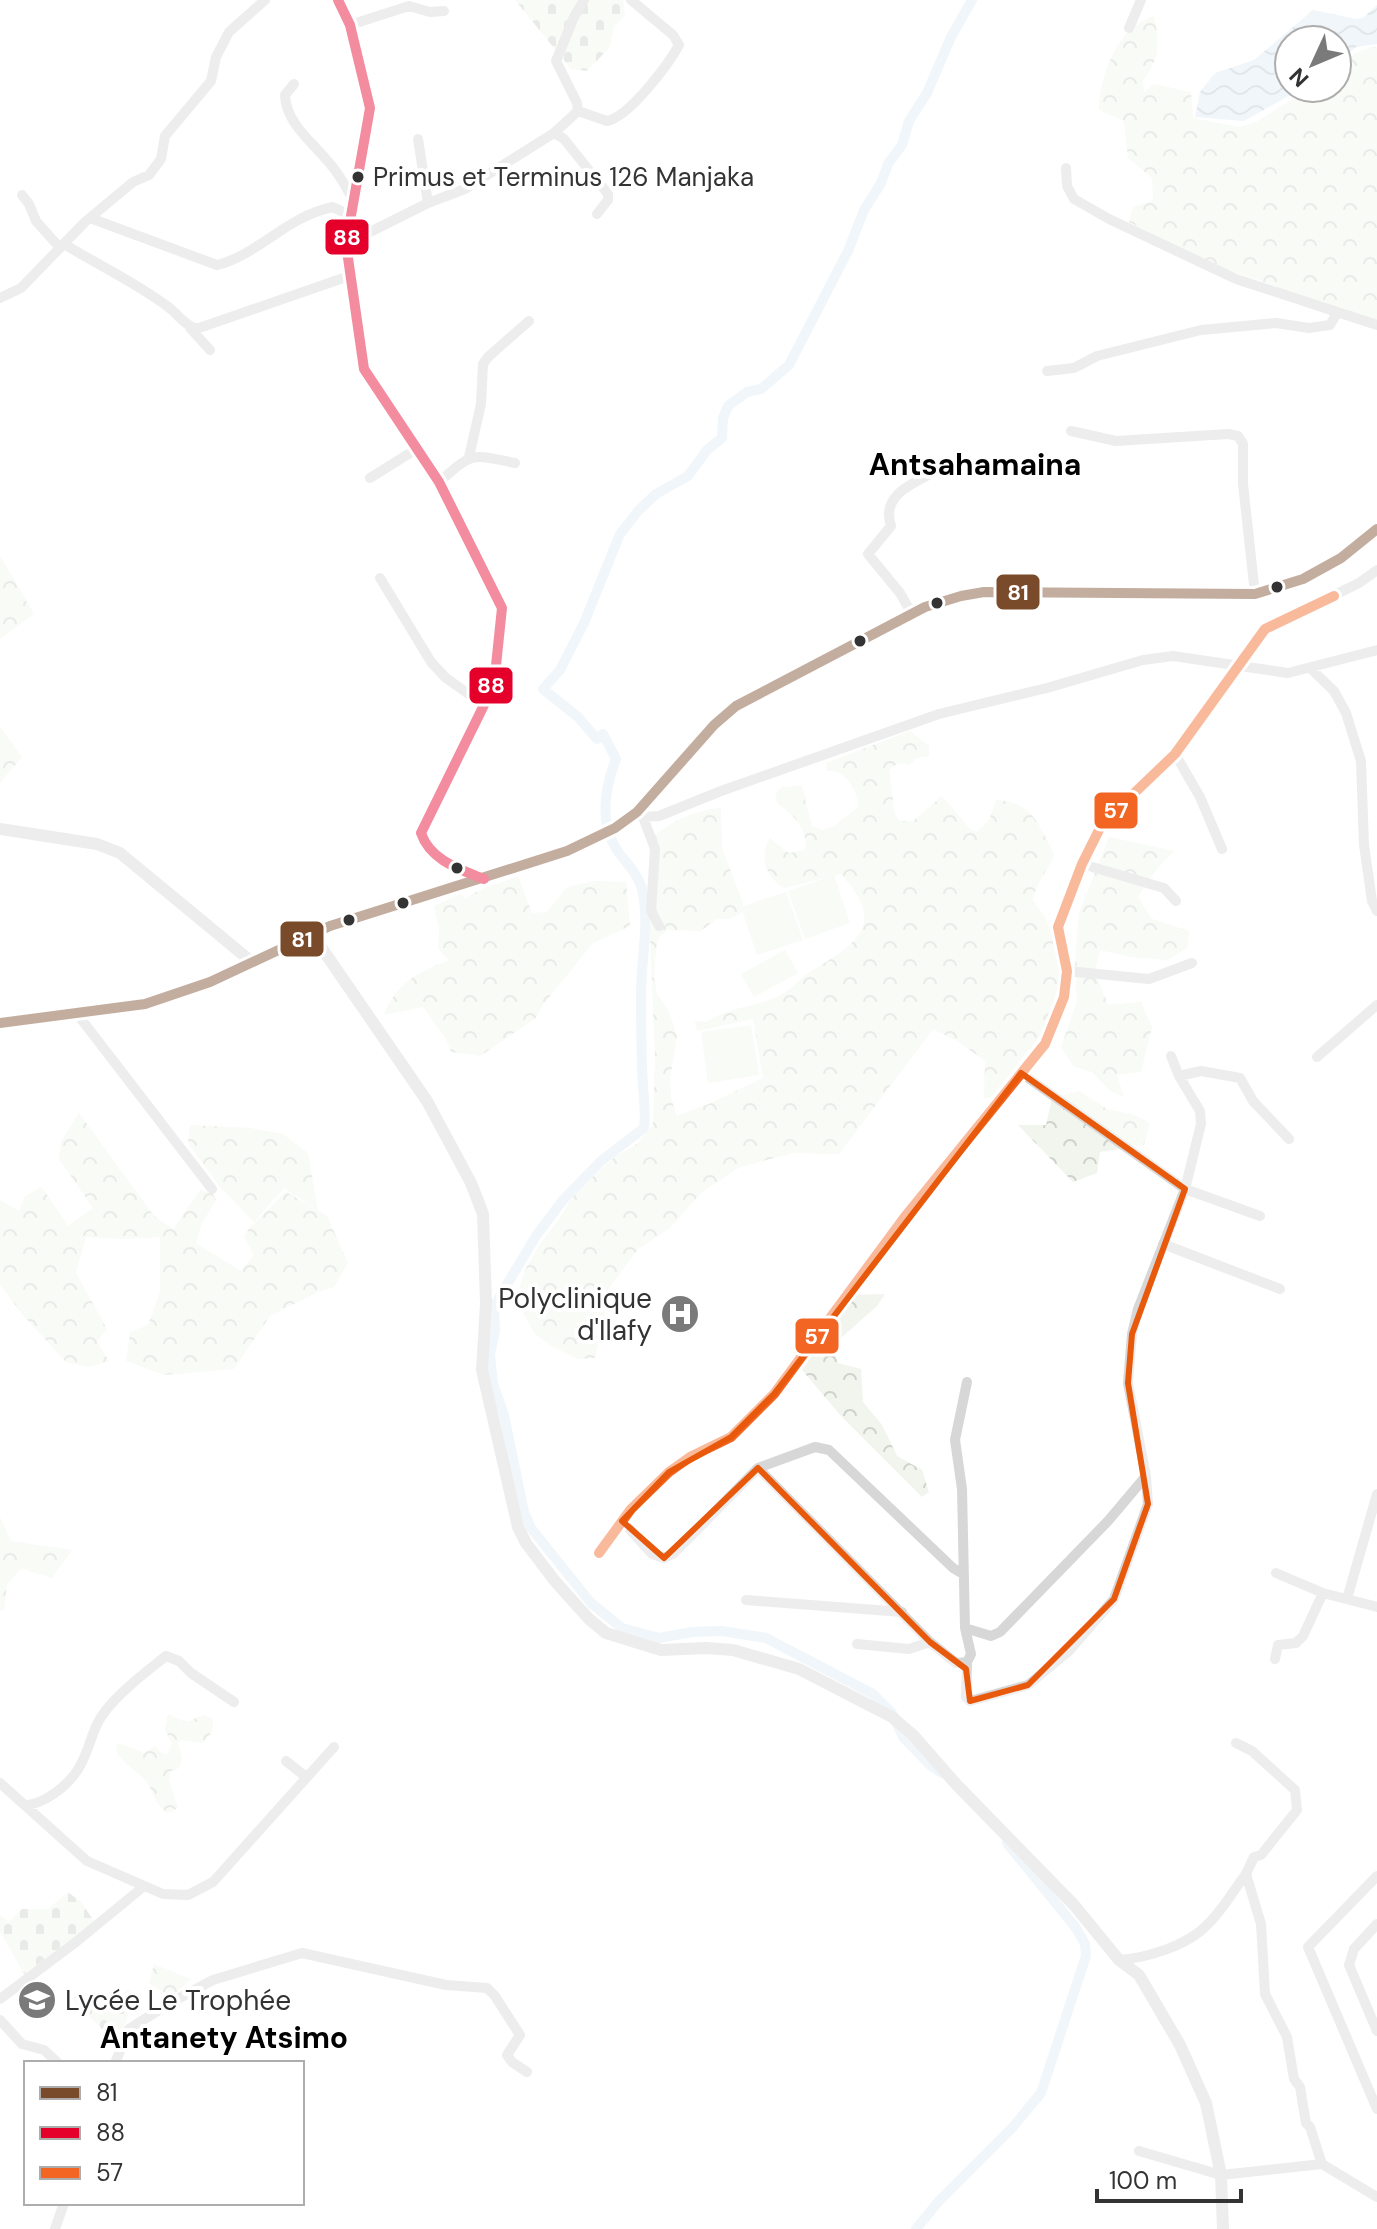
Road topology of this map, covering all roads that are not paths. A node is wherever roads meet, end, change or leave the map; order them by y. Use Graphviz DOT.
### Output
graph roads {
  1 [pos="265,0"];
  2 [pos="338,0"];
  3 [pos="584,0"];
  4 [pos="631,0"];
  5 [pos="1141,0"];
  6 [pos="444,11"];
  7 [pos="350,25"];
  8 [pos="1129,28"];
  9 [pos="294,84"];
  10 [pos="578,111"];
  11 [pos="554,133"];
  12 [pos="418,139"];
  13 [pos="1066,168"];
  14 [pos="22,195"];
  15 [pos="353,200"];
  16 [pos="428,203"];
  17 [pos="597,214"];
  18 [pos="351,216"];
  19 [pos="90,218"];
  20 [pos="346,244"];
  21 [pos="62,246"];
  22 [pos="352,275"];
  23 [pos="0,298"];
  24 [pos="1337,313"];
  25 [pos="529,321"];
  26 [pos="1377,325"];
  27 [pos="189,326"];
  28 [pos="210,350"];
  29 [pos="1047,371"];
  30 [pos="1071,431"];
  31 [pos="418,448"];
  32 [pos="469,457"];
  33 [pos="515,463"];
  34 [pos="939,469"];
  35 [pos="370,478"];
  36 [pos="439,482"];
  37 [pos="1377,529"];
  38 [pos="1377,570"];
  39 [pos="380,578"];
  40 [pos="1255,594"];
  41 [pos="912,614"];
  42 [pos="1377,650"];
  43 [pos="1240,667"];
  44 [pos="1310,668"];
  45 [pos="484,705"];
  46 [pos="1175,754"];
  47 [pos="640,814"];
  48 [pos="0,829"];
  49 [pos="1222,849"];
  50 [pos="1082,864"];
  51 [pos="484,879"];
  52 [pos="1176,901"];
  53 [pos="1377,911"];
  54 [pos="659,926"];
  55 [pos="312,934"];
  56 [pos="253,963"];
  57 [pos="1192,963"];
  58 [pos="1067,971"];
  59 [pos="1377,1005"];
  60 [pos="78,1015"];
  61 [pos="0,1023"];
  62 [pos="1171,1056"];
  63 [pos="1317,1057"];
  64 [pos="1021,1073"];
  65 [pos="1179,1076"];
  66 [pos="1289,1139"];
  67 [pos="212,1189"];
  68 [pos="1185,1189"];
  69 [pos="1260,1216"];
  70 [pos="1163,1244"];
  71 [pos="1280,1289"];
  72 [pos="967,1382"];
  73 [pos="758,1468"];
  74 [pos="1146,1476"];
  75 [pos="1377,1494"];
  76 [pos="622,1521"];
  77 [pos="599,1553"];
  78 [pos="1276,1573"];
  79 [pos="963,1574"];
  80 [pos="1323,1593"];
  81 [pos="1347,1599"];
  82 [pos="746,1600"];
  83 [pos="1377,1607"];
  84 [pos="902,1612"];
  85 [pos="965,1628"];
  86 [pos="930,1642"];
  87 [pos="857,1644"];
  88 [pos="1275,1659"];
  89 [pos="967,1662"];
  90 [pos="234,1702"];
  91 [pos="1236,1743"];
  92 [pos="334,1747"];
  93 [pos="286,1761"];
  94 [pos="306,1777"];
  95 [pos="0,1783"];
  96 [pos="27,1805"];
  97 [pos="1246,1874"];
  98 [pos="1377,1876"];
  99 [pos="143,1887"];
  100 [pos="1377,1924"];
  101 [pos="1119,1960"];
  102 [pos="0,1999"];
  103 [pos="0,2020"];
  104 [pos="1377,2031"];
  105 [pos="56,2061"];
  106 [pos="116,2061"];
  107 [pos="527,2072"];
  108 [pos="1377,2109"];
  109 [pos="1139,2151"];
  110 [pos="1322,2164"];
  111 [pos="1221,2175"];
  112 [pos="1377,2197"];
  113 [pos="63,2205"];
  114 [pos="55,2229"];
  115 [pos="1223,2229"];
  1 -- 19 [label="street"];
  2 -- 7 [label="street"];
  3 -- 10 [label="street"];
  4 -- 10 [label="street"];
  5 -- 8 [label="street"];
  6 -- 7 [label="street"];
  7 -- 15 [label="street"];
  9 -- 15 [label="street"];
  10 -- 11 [label="street"];
  11 -- 16 [label="street"];
  11 -- 17 [label="street"];
  12 -- 16 [label="street"];
  13 -- 24 [label="street"];
  14 -- 21 [label="street"];
  15 -- 18 [label="street"];
  16 -- 20 [label="street"];
  18 -- 19 [label="street"];
  18 -- 20 [label="street"];
  19 -- 21 [label="street"];
  20 -- 22 [label="street"];
  21 -- 23 [label="street"];
  21 -- 27 [label="street"];
  22 -- 27 [label="street"];
  22 -- 31 [label="street"];
  24 -- 26 [label="street"];
  24 -- 29 [label="street"];
  25 -- 32 [label="street"];
  27 -- 28 [label="street"];
  30 -- 40 [label="street"];
  31 -- 35 [label="street"];
  31 -- 36 [label="street"];
  32 -- 33 [label="street"];
  32 -- 36 [label="street"];
  34 -- 41 [label="street"];
  36 -- 45 [label="street"];
  37 -- 40 [label="main road"];
  38 -- 43 [label="street"];
  39 -- 45 [label="street"];
  40 -- 41 [label="main road"];
  41 -- 47 [label="main road"];
  42 -- 44 [label="street"];
  43 -- 44 [label="street"];
  43 -- 46 [label="street"];
  43 -- 47 [label="street"];
  44 -- 53 [label="street"];
  45 -- 51 [label="street"];
  46 -- 49 [label="street"];
  46 -- 50 [label="street"];
  47 -- 51 [label="main road"];
  47 -- 54 [label="street"];
  48 -- 56 [label="street"];
  50 -- 52 [label="street"];
  50 -- 58 [label="street"];
  51 -- 55 [label="main road"];
  55 -- 56 [label="main road"];
  55 -- 101 [label="street"];
  56 -- 60 [label="main road"];
  57 -- 58 [label="street"];
  58 -- 64 [label="street"];
  59 -- 63 [label="street"];
  60 -- 61 [label="main road"];
  60 -- 67 [label="street"];
  62 -- 65 [label="street"];
  64 -- 68 [label="street"];
  64 -- 76 [label="street"];
  65 -- 66 [label="street"];
  65 -- 68 [label="street"];
  68 -- 69 [label="street"];
  68 -- 70 [label="street"];
  70 -- 71 [label="street"];
  70 -- 74 [label="street"];
  72 -- 79 [label="street"];
  73 -- 76 [label="street"];
  73 -- 79 [label="street"];
  73 -- 84 [label="street"];
  74 -- 85 [label="street"];
  74 -- 89 [label="street"];
  75 -- 81 [label="street"];
  76 -- 77 [label="street"];
  78 -- 80 [label="street"];
  79 -- 85 [label="street"];
  80 -- 81 [label="street"];
  80 -- 88 [label="street"];
  81 -- 83 [label="street"];
  82 -- 84 [label="street"];
  84 -- 86 [label="street"];
  85 -- 89 [label="street"];
  86 -- 87 [label="street"];
  86 -- 89 [label="street"];
  90 -- 96 [label="street"];
  91 -- 97 [label="street"];
  92 -- 94 [label="street"];
  93 -- 94 [label="street"];
  94 -- 99 [label="street"];
  95 -- 96 [label="street"];
  96 -- 99 [label="street"];
  97 -- 101 [label="street"];
  97 -- 110 [label="street"];
  98 -- 108 [label="street"];
  99 -- 102 [label="street"];
  100 -- 104 [label="street"];
  101 -- 111 [label="street"];
  103 -- 105 [label="street"];
  106 -- 107 [label="street"];
  109 -- 111 [label="street"];
  110 -- 111 [label="street"];
  110 -- 112 [label="street"];
  111 -- 115 [label="street"];
  113 -- 114 [label="street"];
}
